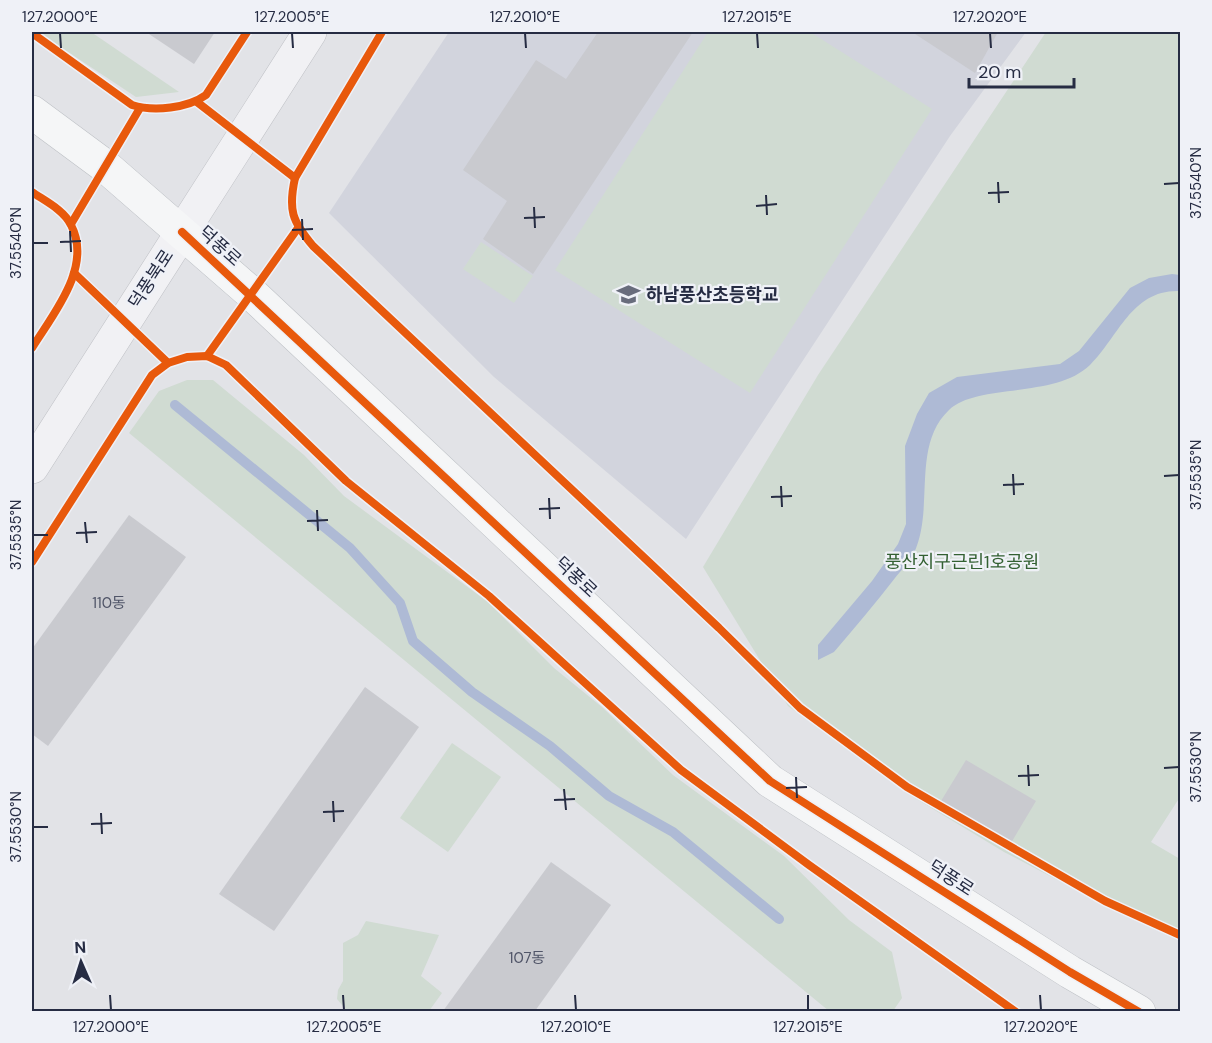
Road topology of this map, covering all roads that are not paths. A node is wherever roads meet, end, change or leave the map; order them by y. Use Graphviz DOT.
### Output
graph roads {
  1 [pos="310,32"];
  2 [pos="32,112"];
  3 [pos="182,232"];
  4 [pos="32,467"];
  5 [pos="1139,1011"];
  1 -- 3 [label="street, 덕풍북로"];
  2 -- 3 [label="main road, 덕풍로"];
  3 -- 4 [label="street, 덕풍북로"];
  3 -- 5 [label="main road, 덕풍로"];
}
